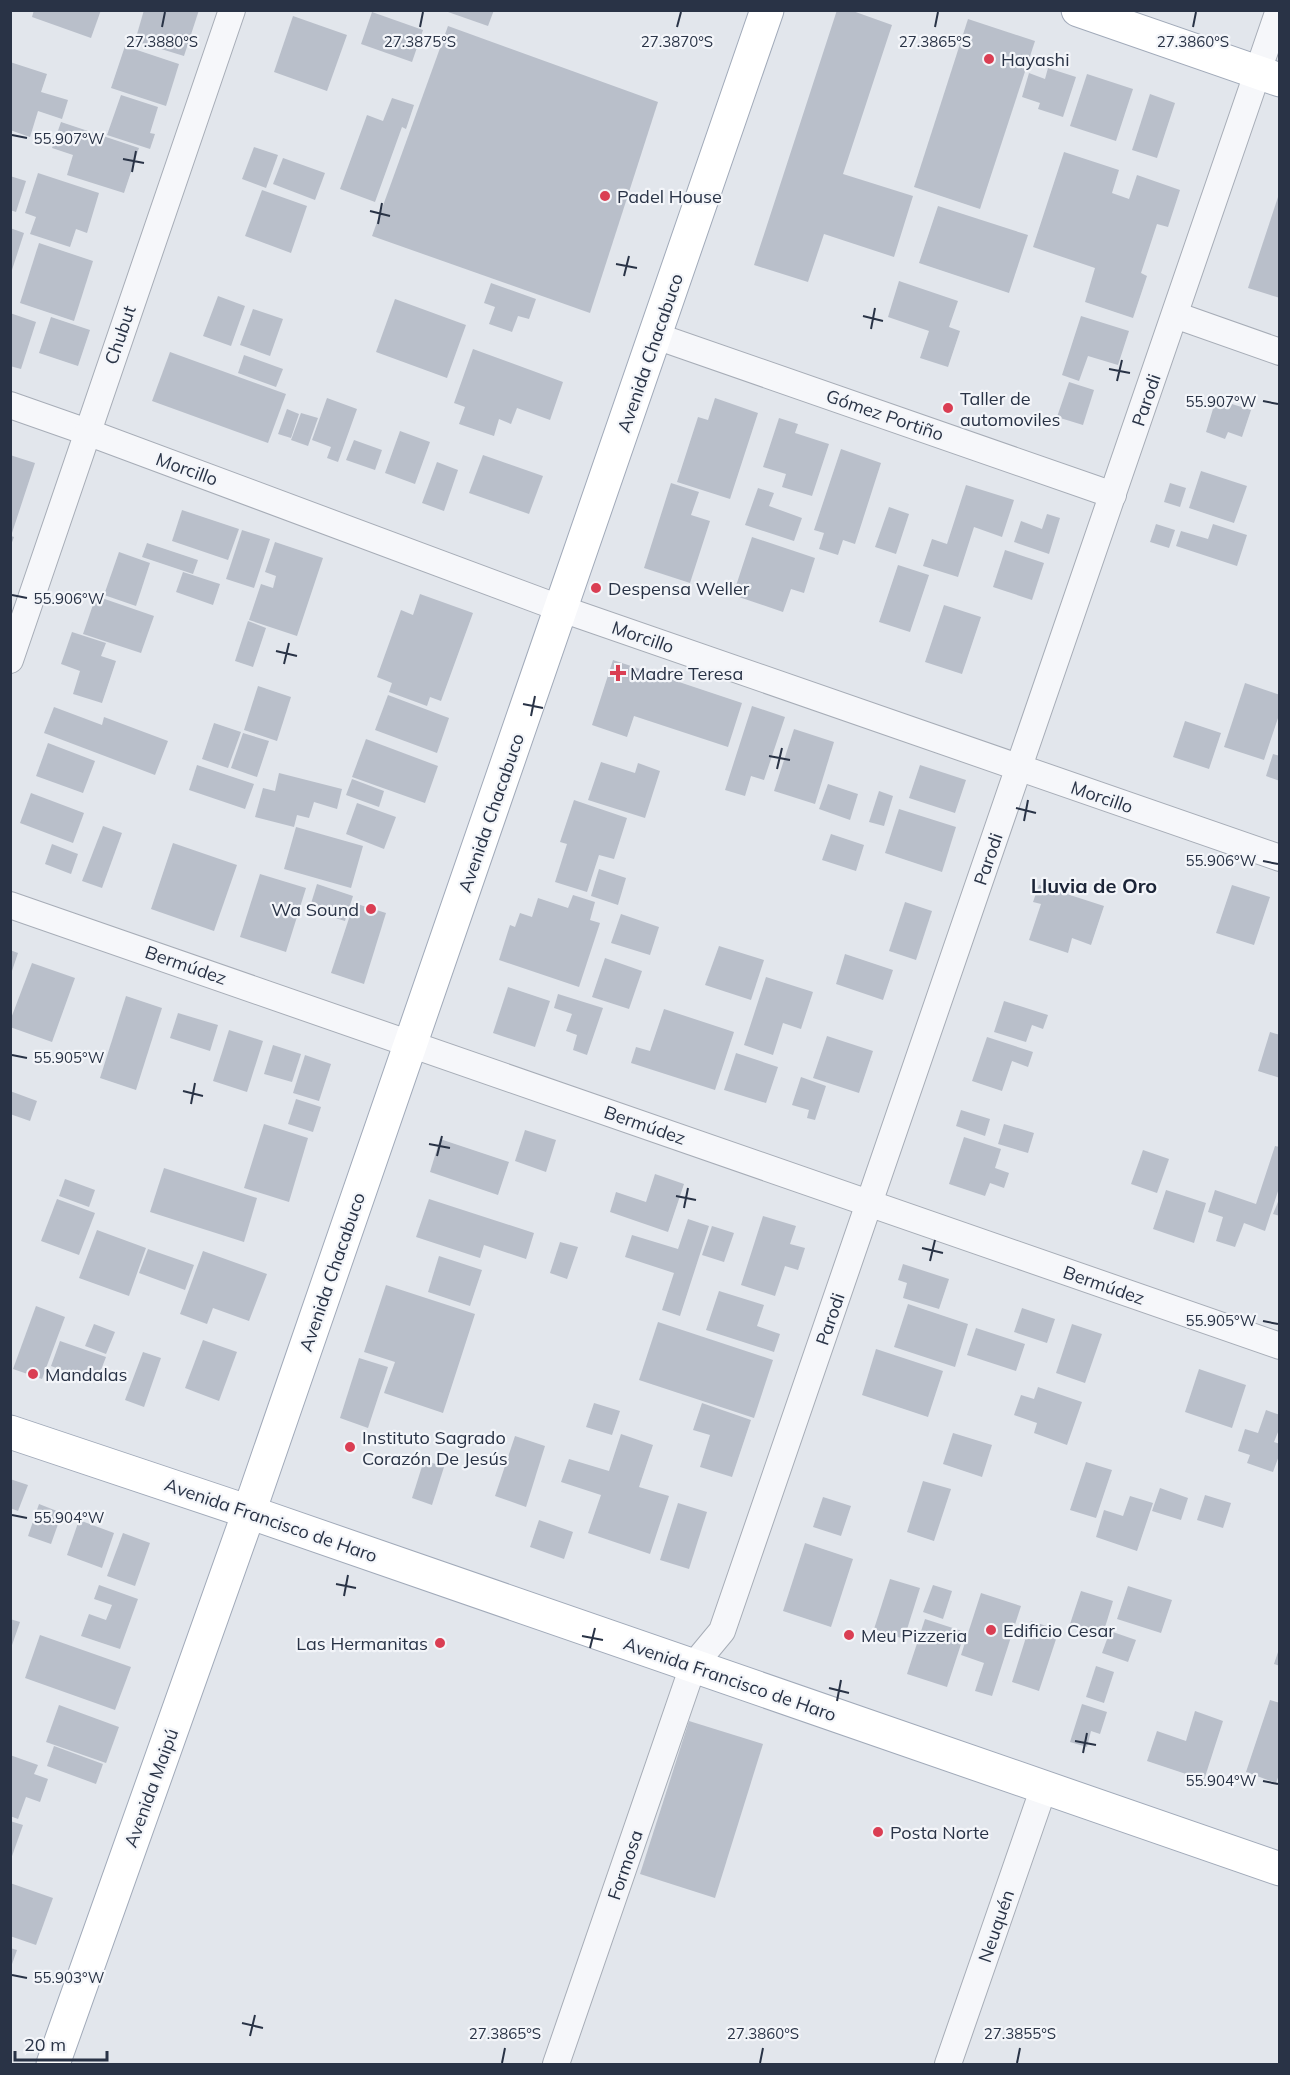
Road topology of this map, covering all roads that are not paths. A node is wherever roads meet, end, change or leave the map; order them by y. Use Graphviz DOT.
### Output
graph roads {
  1 [pos="232,10"];
  2 [pos="767,10"];
  3 [pos="1078,10"];
  4 [pos="1280,10"];
  5 [pos="1269,77"];
  6 [pos="1175,315"];
  7 [pos="656,336"];
  8 [pos="1280,352"];
  9 [pos="10,405"];
  10 [pos="87,432"];
  11 [pos="1113,495"];
  12 [pos="561,609"];
  13 [pos="10,660"];
  14 [pos="1019,768"];
  15 [pos="1280,858"];
  16 [pos="10,904"];
  17 [pos="411,1044"];
  18 [pos="869,1203"];
  19 [pos="1280,1346"];
  20 [pos="10,1432"];
  21 [pos="249,1512"];
  22 [pos="693,1666"];
  23 [pos="1044,1787"];
  24 [pos="1280,1869"];
  25 [pos="53,2064"];
  26 [pos="556,2064"];
  27 [pos="948,2064"];
  1 -- 10 [label="street, Chubut"];
  2 -- 7 [label="main road, Avenida Chacabuco"];
  3 -- 5 [label="main road"];
  4 -- 5 [label="street, Parodi"];
  5 -- 6 [label="street, Parodi"];
  6 -- 8 [label="street"];
  6 -- 11 [label="street, Parodi"];
  7 -- 11 [label="street, Gómez Portiño"];
  7 -- 12 [label="main road, Avenida Chacabuco"];
  9 -- 10 [label="street, Morcillo"];
  10 -- 12 [label="street, Morcillo"];
  10 -- 13 [label="street, Chubut"];
  11 -- 14 [label="street, Parodi"];
  12 -- 14 [label="street, Morcillo"];
  12 -- 17 [label="main road, Avenida Chacabuco"];
  14 -- 15 [label="street, Morcillo"];
  14 -- 18 [label="street, Parodi"];
  16 -- 17 [label="street, Bermúdez"];
  17 -- 18 [label="street, Bermúdez"];
  17 -- 21 [label="main road, Avenida Chacabuco"];
  18 -- 19 [label="street, Bermúdez"];
  18 -- 22 [label="street, Parodi"];
  20 -- 21 [label="main road, Avenida Francisco de Haro"];
  21 -- 22 [label="main road, Avenida Francisco de Haro"];
  21 -- 25 [label="main road, Avenida Maipú"];
  22 -- 23 [label="main road, Avenida Francisco de Haro"];
  22 -- 26 [label="street, Formosa"];
  23 -- 24 [label="main road, Avenida Francisco de Haro"];
  23 -- 27 [label="street, Neuquén"];
}
